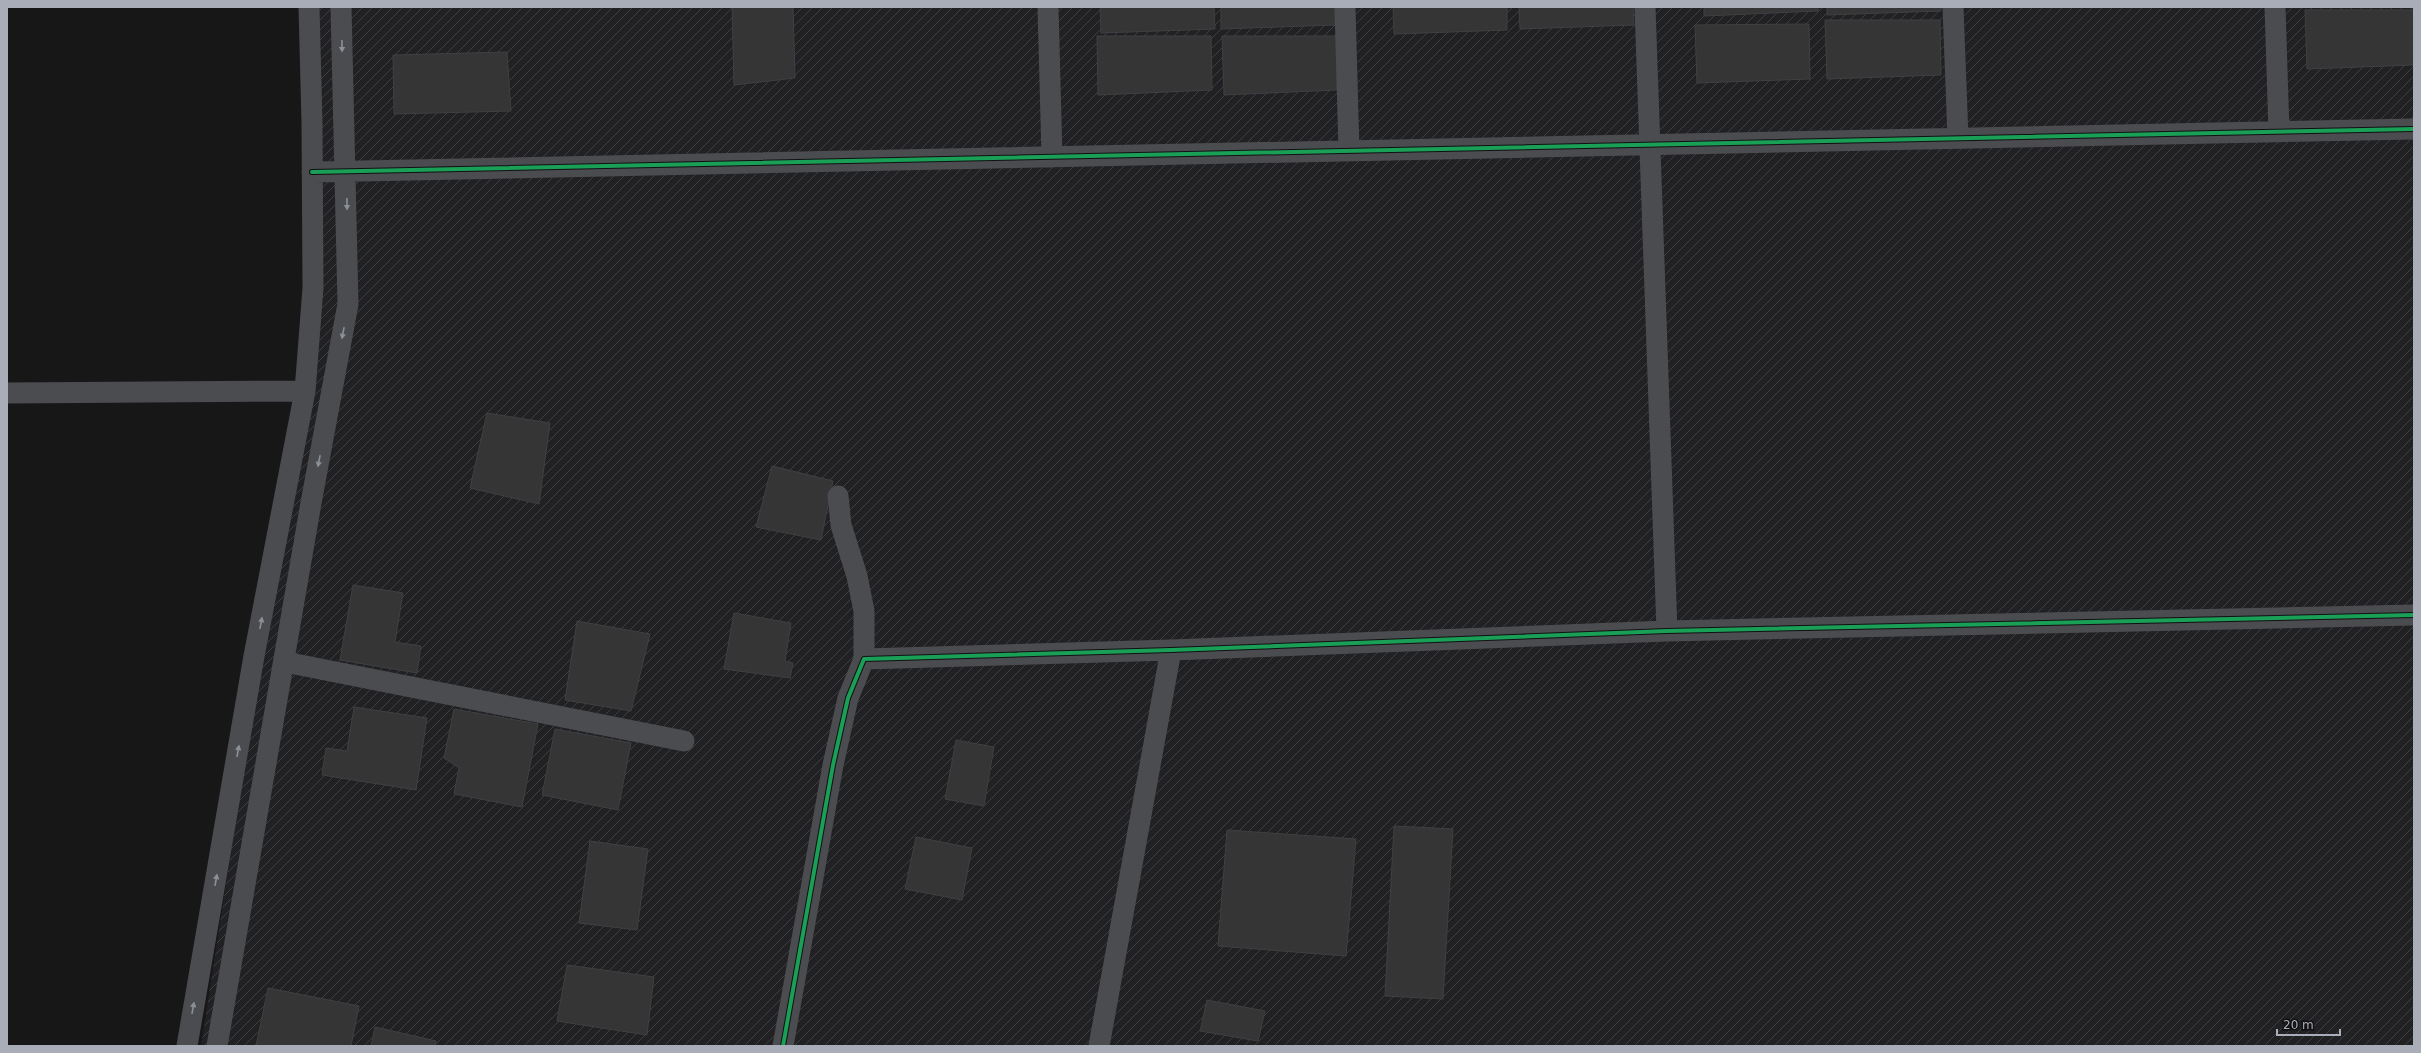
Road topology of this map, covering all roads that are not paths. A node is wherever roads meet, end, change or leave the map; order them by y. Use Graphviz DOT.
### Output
graph roads {
  1 [pos="309,7"];
  2 [pos="341,7"];
  3 [pos="1048,7"];
  4 [pos="1345,7"];
  5 [pos="1645,7"];
  6 [pos="1953,7"];
  7 [pos="2274,7"];
  8 [pos="2414,129"];
  9 [pos="2279,132"];
  10 [pos="1958,138"];
  11 [pos="1648,145"];
  12 [pos="1349,151"];
  13 [pos="1052,157"];
  14 [pos="346,171"];
  15 [pos="312,172"];
  16 [pos="305,391"];
  17 [pos="7,393"];
  18 [pos="838,496"];
  19 [pos="2414,614"];
  20 [pos="1667,632"];
  21 [pos="1172,650"];
  22 [pos="864,659"];
  23 [pos="285,662"];
  24 [pos="684,741"];
  25 [pos="187,1046"];
  26 [pos="218,1046"];
  27 [pos="783,1046"];
  28 [pos="1099,1046"];
  1 -- 15 [label="street"];
  2 -- 14 [label="street, one-way"];
  3 -- 13 [label="street"];
  4 -- 12 [label="street"];
  5 -- 11 [label="street"];
  6 -- 10 [label="street"];
  7 -- 9 [label="street"];
  8 -- 9 [label="street"];
  9 -- 10 [label="street"];
  10 -- 11 [label="street"];
  11 -- 12 [label="street"];
  11 -- 20 [label="street"];
  12 -- 13 [label="street"];
  13 -- 14 [label="street"];
  14 -- 15 [label="street"];
  14 -- 23 [label="street, one-way"];
  15 -- 16 [label="street"];
  16 -- 17 [label="street"];
  25 -- 16 [label="street, one-way"];
  18 -- 22 [label="street"];
  19 -- 20 [label="street"];
  20 -- 21 [label="street"];
  21 -- 22 [label="street"];
  21 -- 28 [label="street"];
  22 -- 27 [label="street"];
  23 -- 24 [label="street"];
  23 -- 26 [label="street"];
}
